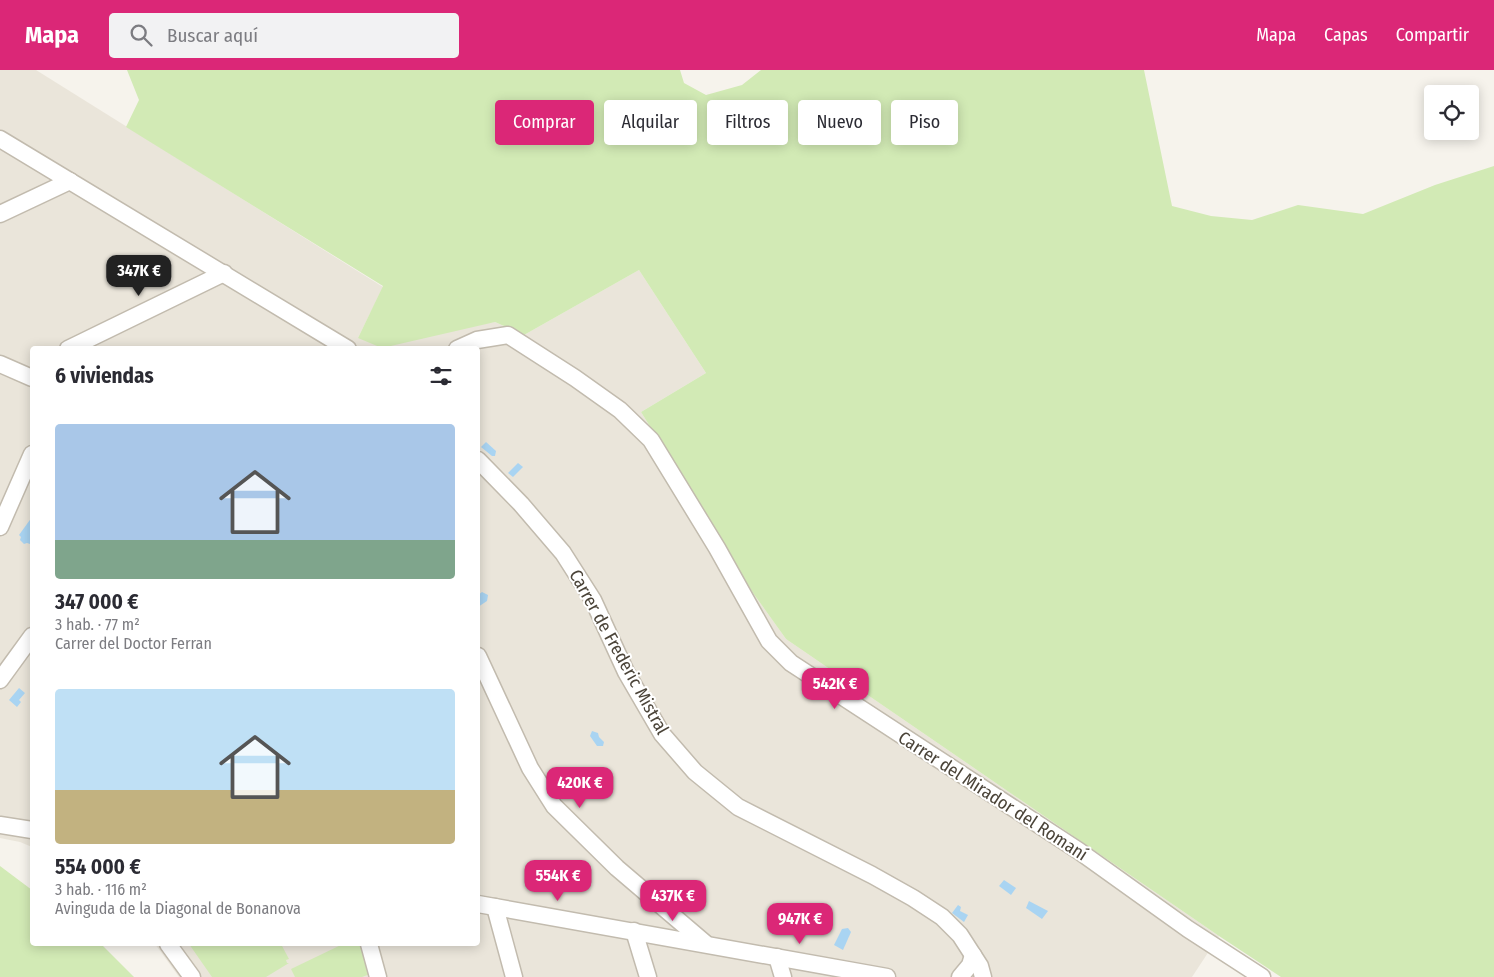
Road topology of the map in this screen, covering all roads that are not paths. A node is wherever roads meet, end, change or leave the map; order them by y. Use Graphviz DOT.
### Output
graph roads {
  1 [pos="0,139"];
  2 [pos="70,182"];
  3 [pos="0,214"];
  4 [pos="224,273"];
  5 [pos="74,346"];
  6 [pos="343,346"];
  7 [pos="464,346"];
  8 [pos="0,364"];
  9 [pos="28,372"];
  10 [pos="30,459"];
  11 [pos="480,462"];
  12 [pos="0,527"];
  13 [pos="30,639"];
  14 [pos="480,660"];
  15 [pos="0,680"];
  16 [pos="0,825"];
  17 [pos="29,826"];
  18 [pos="480,904"];
  19 [pos="495,907"];
  20 [pos="634,931"];
  21 [pos="707,944"];
  22 [pos="169,946"];
  23 [pos="370,946"];
  24 [pos="973,955"];
  25 [pos="777,957"];
  26 [pos="192,977"];
  27 [pos="378,977"];
  28 [pos="514,977"];
  29 [pos="648,977"];
  30 [pos="783,977"];
  31 [pos="887,977"];
  32 [pos="960,977"];
  33 [pos="983,977"];
  34 [pos="1262,977"];
  1 -- 2 [label="street"];
  2 -- 3 [label="street"];
  2 -- 4 [label="street"];
  4 -- 5 [label="street"];
  4 -- 6 [label="street"];
  7 -- 34 [label="street, Carrer del Mirador del Romaní"];
  8 -- 9 [label="street"];
  10 -- 12 [label="street"];
  11 -- 24 [label="street, Carrer de Frederic Mistral"];
  13 -- 15 [label="street"];
  14 -- 21 [label="street"];
  16 -- 17 [label="street"];
  18 -- 19 [label="street"];
  19 -- 20 [label="street"];
  19 -- 28 [label="street"];
  20 -- 21 [label="street"];
  20 -- 29 [label="street"];
  21 -- 25 [label="street"];
  22 -- 26 [label="street"];
  23 -- 27 [label="street"];
  24 -- 32 [label="street"];
  24 -- 33 [label="street, Carrer de Frederic Mistral"];
  25 -- 30 [label="street"];
  25 -- 31 [label="street"];
}
